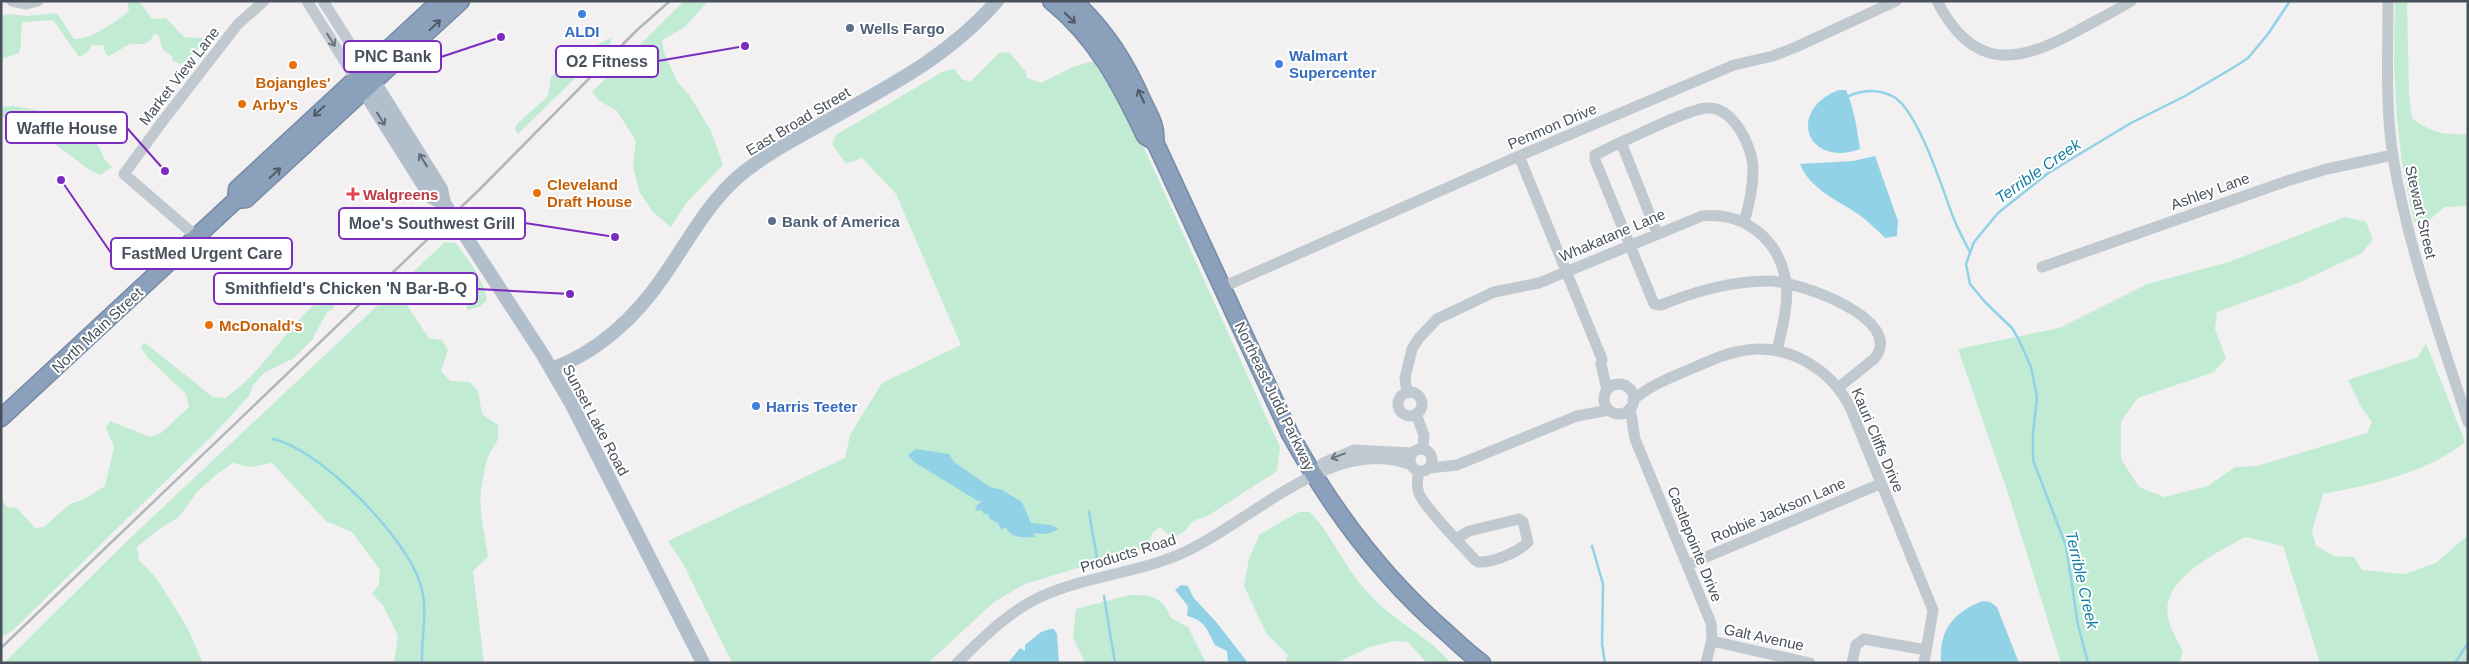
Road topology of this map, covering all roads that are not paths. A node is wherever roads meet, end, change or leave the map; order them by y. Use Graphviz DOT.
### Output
graph roads {
  1 [pos="12,1"];
  2 [pos="38,1"];
  3 [pos="264,1"];
  4 [pos="307,1"];
  5 [pos="324,1"];
  6 [pos="440,1"];
  7 [pos="461,1"];
  8 [pos="997,1"];
  9 [pos="1050,1"];
  10 [pos="1074,1"];
  11 [pos="1896,1"];
  12 [pos="1936,1"];
  13 [pos="2131,1"];
  14 [pos="2388,1"];
  15 [pos="365,80"];
  16 [pos="1155,142"];
  17 [pos="1621,142"];
  18 [pos="1519,156"];
  19 [pos="2393,156"];
  20 [pos="1744,222"];
  21 [pos="1657,233"];
  22 [pos="196,237"];
  23 [pos="1629,245"];
  24 [pos="2042,267"];
  25 [pos="1566,271"];
  26 [pos="1786,282"];
  27 [pos="1223,287"];
  28 [pos="1777,350"];
  29 [pos="1602,358"];
  30 [pos="551,369"];
  31 [pos="1659,382"];
  32 [pos="1624,386"];
  33 [pos="1838,387"];
  34 [pos="1407,393"];
  35 [pos="1606,394"];
  36 [pos="1631,404"];
  37 [pos="1614,412"];
  38 [pos="1416,414"];
  39 [pos="1577,416"];
  40 [pos="1,418"];
  41 [pos="2468,422"];
  42 [pos="1635,439"];
  43 [pos="1421,460"];
  44 [pos="1317,473"];
  45 [pos="1880,484"];
  46 [pos="1456,539"];
  47 [pos="1687,564"];
  48 [pos="1712,641"];
  49 [pos="1926,650"];
  50 [pos="703,663"];
  51 [pos="957,663"];
  52 [pos="1482,663"];
  53 [pos="1706,663"];
  54 [pos="1810,663"];
  55 [pos="1852,663"];
  56 [pos="1924,663"];
  1 -- 2 [label="street"];
  3 -- 22 [label="street, Market View Lane"];
  4 -- 15 [label="street, one-way"];
  5 -- 15 [label="street"];
  6 -- 15 [label="highway, North Main Street"];
  15 -- 7 [label="highway, North Main Street, one-way"];
  8 -- 30 [label="main road, East Broad Street"];
  9 -- 16 [label="highway, Northeast Judd Parkway, one-way"];
  16 -- 10 [label="highway, Northeast Judd Parkway, one-way"];
  11 -- 18 [label="street, Penmon Drive"];
  12 -- 13 [label="street"];
  14 -- 19 [label="street, Stewart Street"];
  15 -- 22 [label="highway, North Main Street"];
  15 -- 30 [label="main road, Sunset Lake Road"];
  16 -- 27 [label="highway, Northeast Judd Parkway"];
  17 -- 20 [label="street"];
  17 -- 21 [label="street"];
  17 -- 23 [label="street"];
  18 -- 25 [label="street"];
  18 -- 27 [label="street, Penmon Drive"];
  19 -- 24 [label="street, Ashley Lane"];
  19 -- 41 [label="street, Stewart Street"];
  20 -- 21 [label="street, Whakatane Lane"];
  20 -- 26 [label="street, Whakatane Lane"];
  21 -- 23 [label="street, Whakatane Lane"];
  22 -- 40 [label="highway, North Main Street"];
  23 -- 25 [label="street, Whakatane Lane"];
  23 -- 26 [label="street"];
  25 -- 29 [label="street"];
  25 -- 34 [label="street, Whakatane Lane"];
  26 -- 28 [label="street, Whakatane Lane"];
  26 -- 33 [label="street"];
  27 -- 44 [label="highway, Northeast Judd Parkway"];
  28 -- 31 [label="street, Kauri Cliffs Drive"];
  28 -- 33 [label="street, Kauri Cliffs Drive"];
  29 -- 32 [label="street"];
  29 -- 35 [label="street"];
  30 -- 50 [label="main road, Sunset Lake Road"];
  31 -- 32 [label="street, Kauri Cliffs Drive"];
  31 -- 36 [label="street, Kauri Cliffs Drive"];
  32 -- 35 [label="street"];
  32 -- 36 [label="street"];
  33 -- 45 [label="street, Kauri Cliffs Drive"];
  34 -- 38 [label="street"];
  34 -- 38 [label="street"];
  35 -- 37 [label="street"];
  35 -- 39 [label="street"];
  36 -- 37 [label="street"];
  36 -- 42 [label="street, Castlepointe Drive"];
  37 -- 39 [label="street"];
  37 -- 42 [label="street, Castlepointe Drive"];
  38 -- 43 [label="street"];
  39 -- 43 [label="street"];
  42 -- 47 [label="street, Castlepointe Drive"];
  43 -- 44 [label="street"];
  43 -- 46 [label="street"];
  44 -- 51 [label="street, Products Road"];
  44 -- 52 [label="highway, Northeast Judd Parkway"];
  45 -- 47 [label="street, Robbie Jackson Lane"];
  45 -- 49 [label="street, Kauri Cliffs Drive"];
  46 -- 46 [label="street"];
  47 -- 48 [label="street, Castlepointe Drive"];
  48 -- 53 [label="street, Castlepointe Drive"];
  48 -- 54 [label="street, Galt Avenue"];
  49 -- 55 [label="street"];
  49 -- 56 [label="street, Kauri Cliffs Drive"];
}
